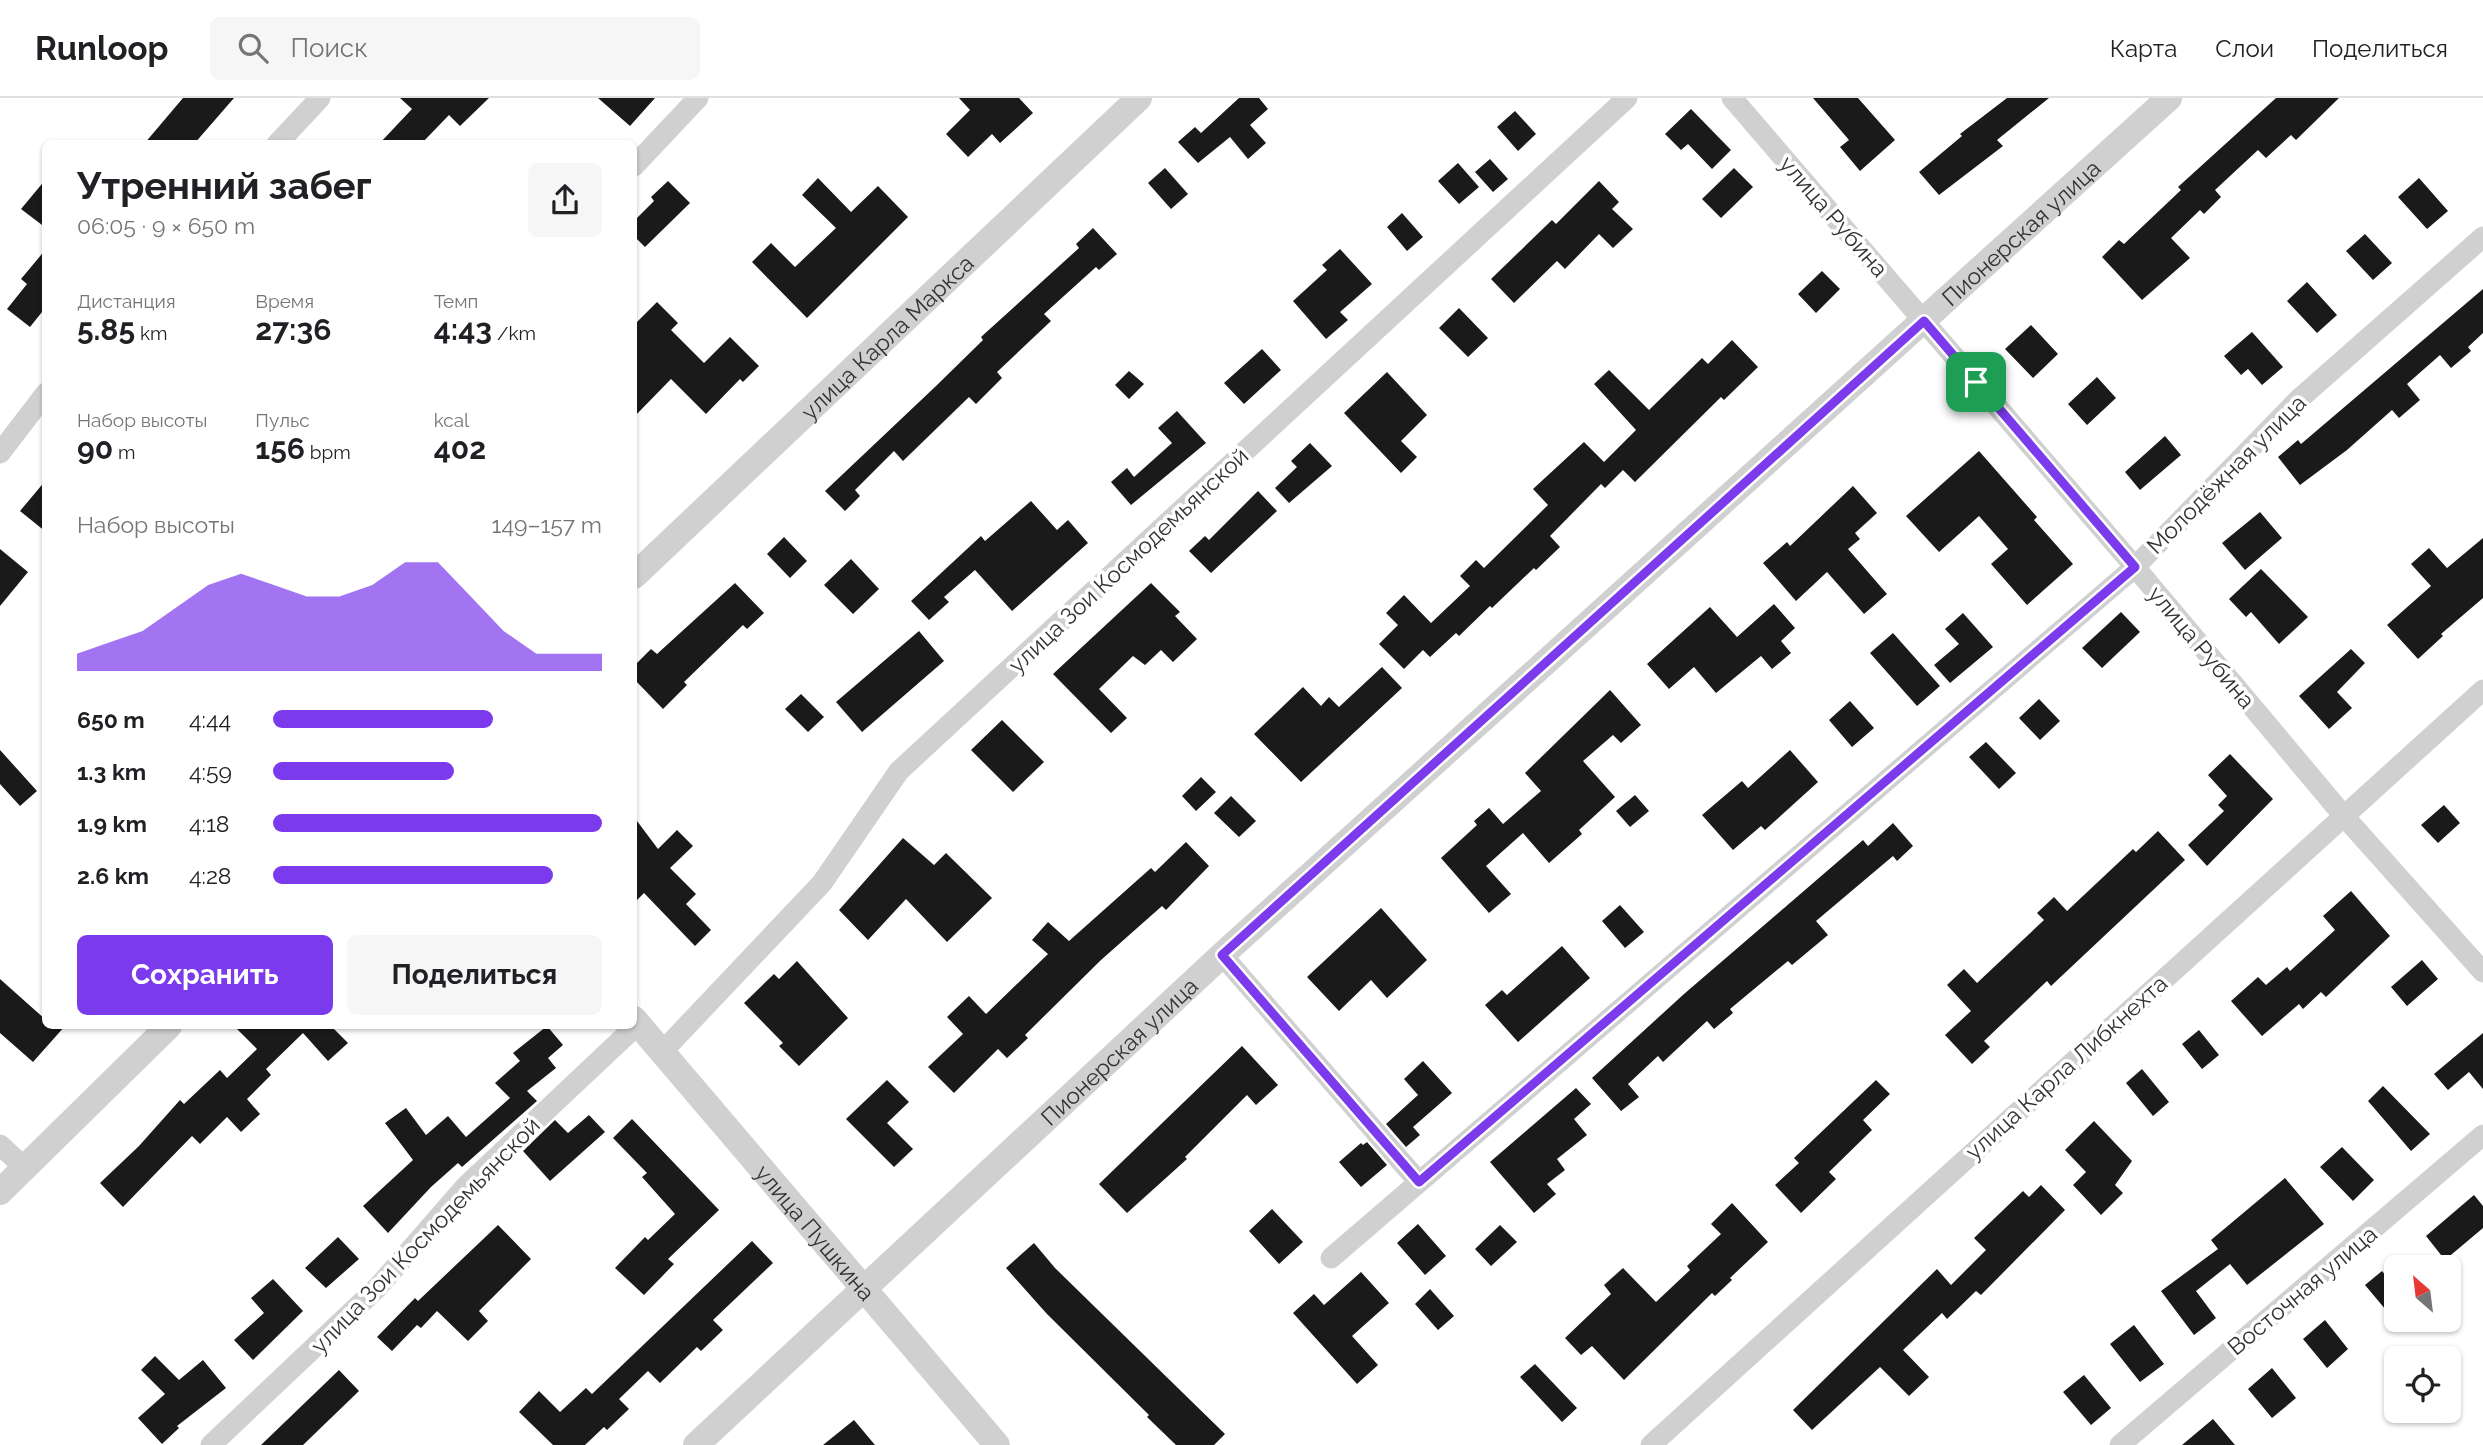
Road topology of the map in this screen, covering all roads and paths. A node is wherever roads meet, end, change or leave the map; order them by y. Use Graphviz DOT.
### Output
graph roads {
  1 [pos="320,98"];
  2 [pos="698,98"];
  3 [pos="1139,98"];
  4 [pos="1627,98"];
  5 [pos="1731,98"];
  6 [pos="2169,98"];
  7 [pos="281,140"];
  8 [pos="637,163"];
  9 [pos="2483,237"];
  10 [pos="1924,321"];
  11 [pos="42,398"];
  12 [pos="0,453"];
  13 [pos="2135,567"];
  14 [pos="637,573"];
  15 [pos="2483,690"];
  16 [pos="2343,815"];
  17 [pos="1222,955"];
  18 [pos="2483,972"];
  19 [pos="637,1023"];
  20 [pos="166,1029"];
  21 [pos="629,1029"];
  22 [pos="662,1052"];
  23 [pos="2483,1135"];
  24 [pos="0,1145"];
  25 [pos="25,1168"];
  26 [pos="1419,1182"];
  27 [pos="0,1192"];
  28 [pos="1332,1258"];
  29 [pos="865,1290"];
  30 [pos="211,1445"];
  31 [pos="696,1445"];
  32 [pos="997,1445"];
  33 [pos="1651,1445"];
  34 [pos="2120,1445"];
  1 -- 7 [label="street"];
  2 -- 8 [label="street"];
  3 -- 14 [label="street, улица Карла Маркса"];
  4 -- 22 [label="street, улица Зои Космодемьянской"];
  5 -- 10 [label="street, улица Рубина"];
  6 -- 10 [label="street, Пионерская улица"];
  9 -- 13 [label="street, Молодёжная улица"];
  10 -- 13 [label="street, улица Рубина"];
  10 -- 17 [label="street, Пионерская улица"];
  11 -- 12 [label="street"];
  13 -- 16 [label="street, улица Рубина"];
  13 -- 26 [label="street, Молодёжная улица"];
  15 -- 16 [label="street, улица Карла Либкнехта"];
  16 -- 18 [label="street, улица Рубина"];
  16 -- 33 [label="street, улица Карла Либкнехта"];
  17 -- 26 [label="street"];
  17 -- 29 [label="street, Пионерская улица"];
  19 -- 22 [label="street, улица Пушкина"];
  20 -- 25 [label="street"];
  21 -- 30 [label="street, улица Зои Космодемьянской"];
  22 -- 29 [label="street, улица Пушкина"];
  23 -- 34 [label="street, Восточная улица"];
  24 -- 25 [label="street"];
  25 -- 27 [label="street"];
  26 -- 28 [label="street, Молодёжная улица"];
  29 -- 31 [label="street, Пионерская улица"];
  29 -- 32 [label="street, улица Пушкина"];
}
